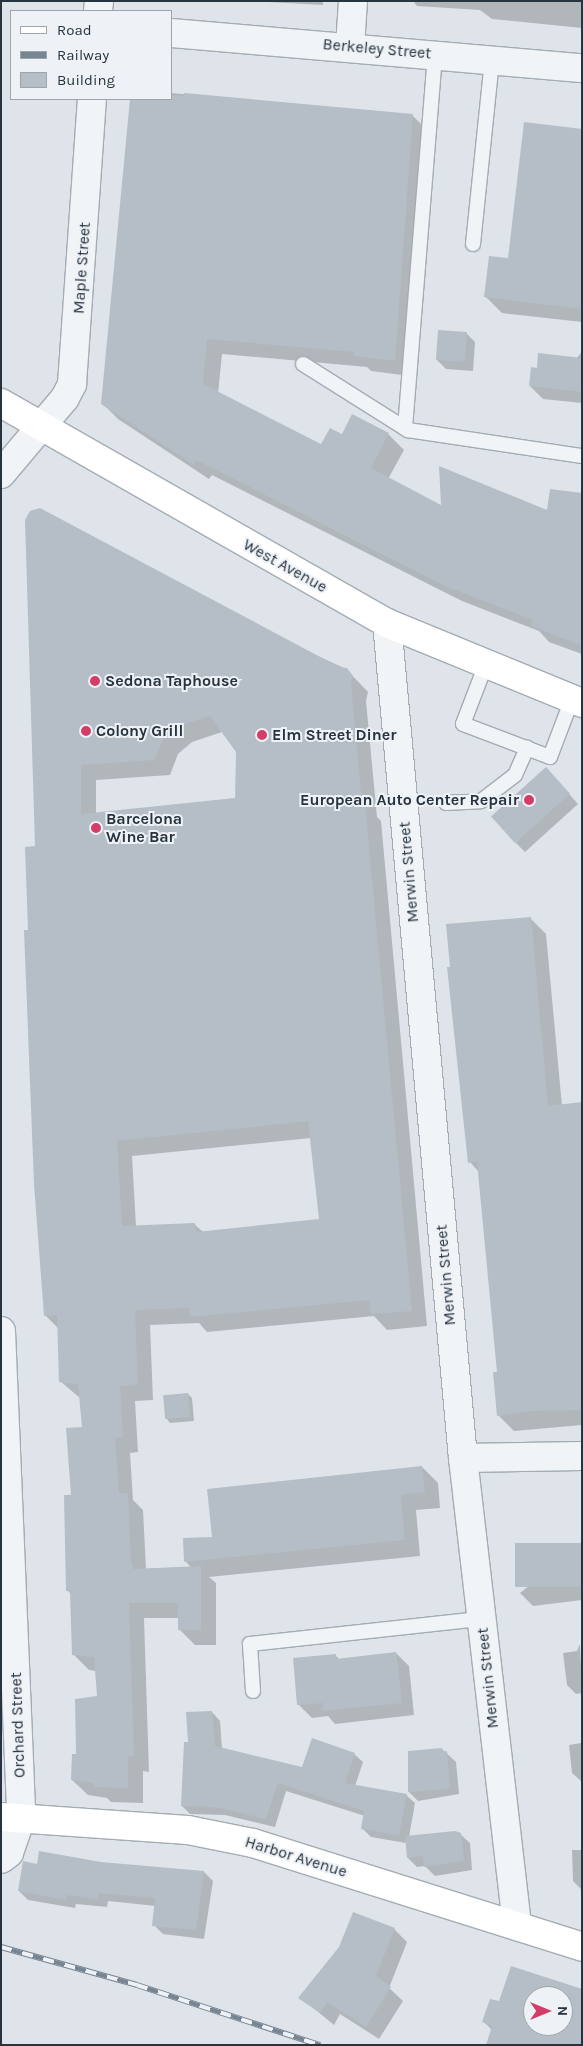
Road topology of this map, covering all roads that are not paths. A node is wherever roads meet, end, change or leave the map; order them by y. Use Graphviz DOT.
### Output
graph roads {
  1 [pos="353,1"];
  2 [pos="172,33"];
  3 [pos="350,47"];
  4 [pos="435,54"];
  5 [pos="492,60"];
  6 [pos="582,68"];
  7 [pos="92,100"];
  8 [pos="473,244"];
  9 [pos="303,364"];
  10 [pos="1,403"];
  11 [pos="40,426"];
  12 [pos="405,428"];
  13 [pos="582,456"];
  14 [pos="1,474"];
  15 [pos="386,623"];
  16 [pos="486,664"];
  17 [pos="577,701"];
  18 [pos="527,748"];
  19 [pos="446,803"];
  20 [pos="1,1331"];
  21 [pos="582,1456"];
  22 [pos="463,1458"];
  23 [pos="482,1619"];
  24 [pos="253,1691"];
  25 [pos="11,1818"];
  26 [pos="1,1859"];
  27 [pos="517,1926"];
  28 [pos="582,1947"];
  1 -- 3 [label="street"];
  2 -- 3 [label="street, Berkeley Street"];
  3 -- 4 [label="street, Berkeley Street"];
  4 -- 5 [label="street, Berkeley Street"];
  4 -- 12 [label="lane"];
  5 -- 6 [label="street, Berkeley Street"];
  5 -- 8 [label="lane"];
  7 -- 11 [label="street, Maple Street"];
  9 -- 12 [label="lane"];
  10 -- 11 [label="main road, West Avenue"];
  11 -- 14 [label="street"];
  11 -- 15 [label="main road, West Avenue"];
  12 -- 13 [label="lane"];
  15 -- 16 [label="main road, West Avenue"];
  15 -- 22 [label="street, Merwin Street"];
  16 -- 17 [label="main road, West Avenue"];
  16 -- 18 [label="lane"];
  17 -- 18 [label="lane"];
  18 -- 19 [label="lane"];
  20 -- 25 [label="street, Orchard Street"];
  21 -- 22 [label="street"];
  22 -- 23 [label="street, Merwin Street"];
  23 -- 24 [label="lane"];
  23 -- 27 [label="street, Merwin Street"];
  25 -- 26 [label="street"];
  25 -- 27 [label="main road, Harbor Avenue"];
  27 -- 28 [label="main road, Harbor Avenue"];
}
